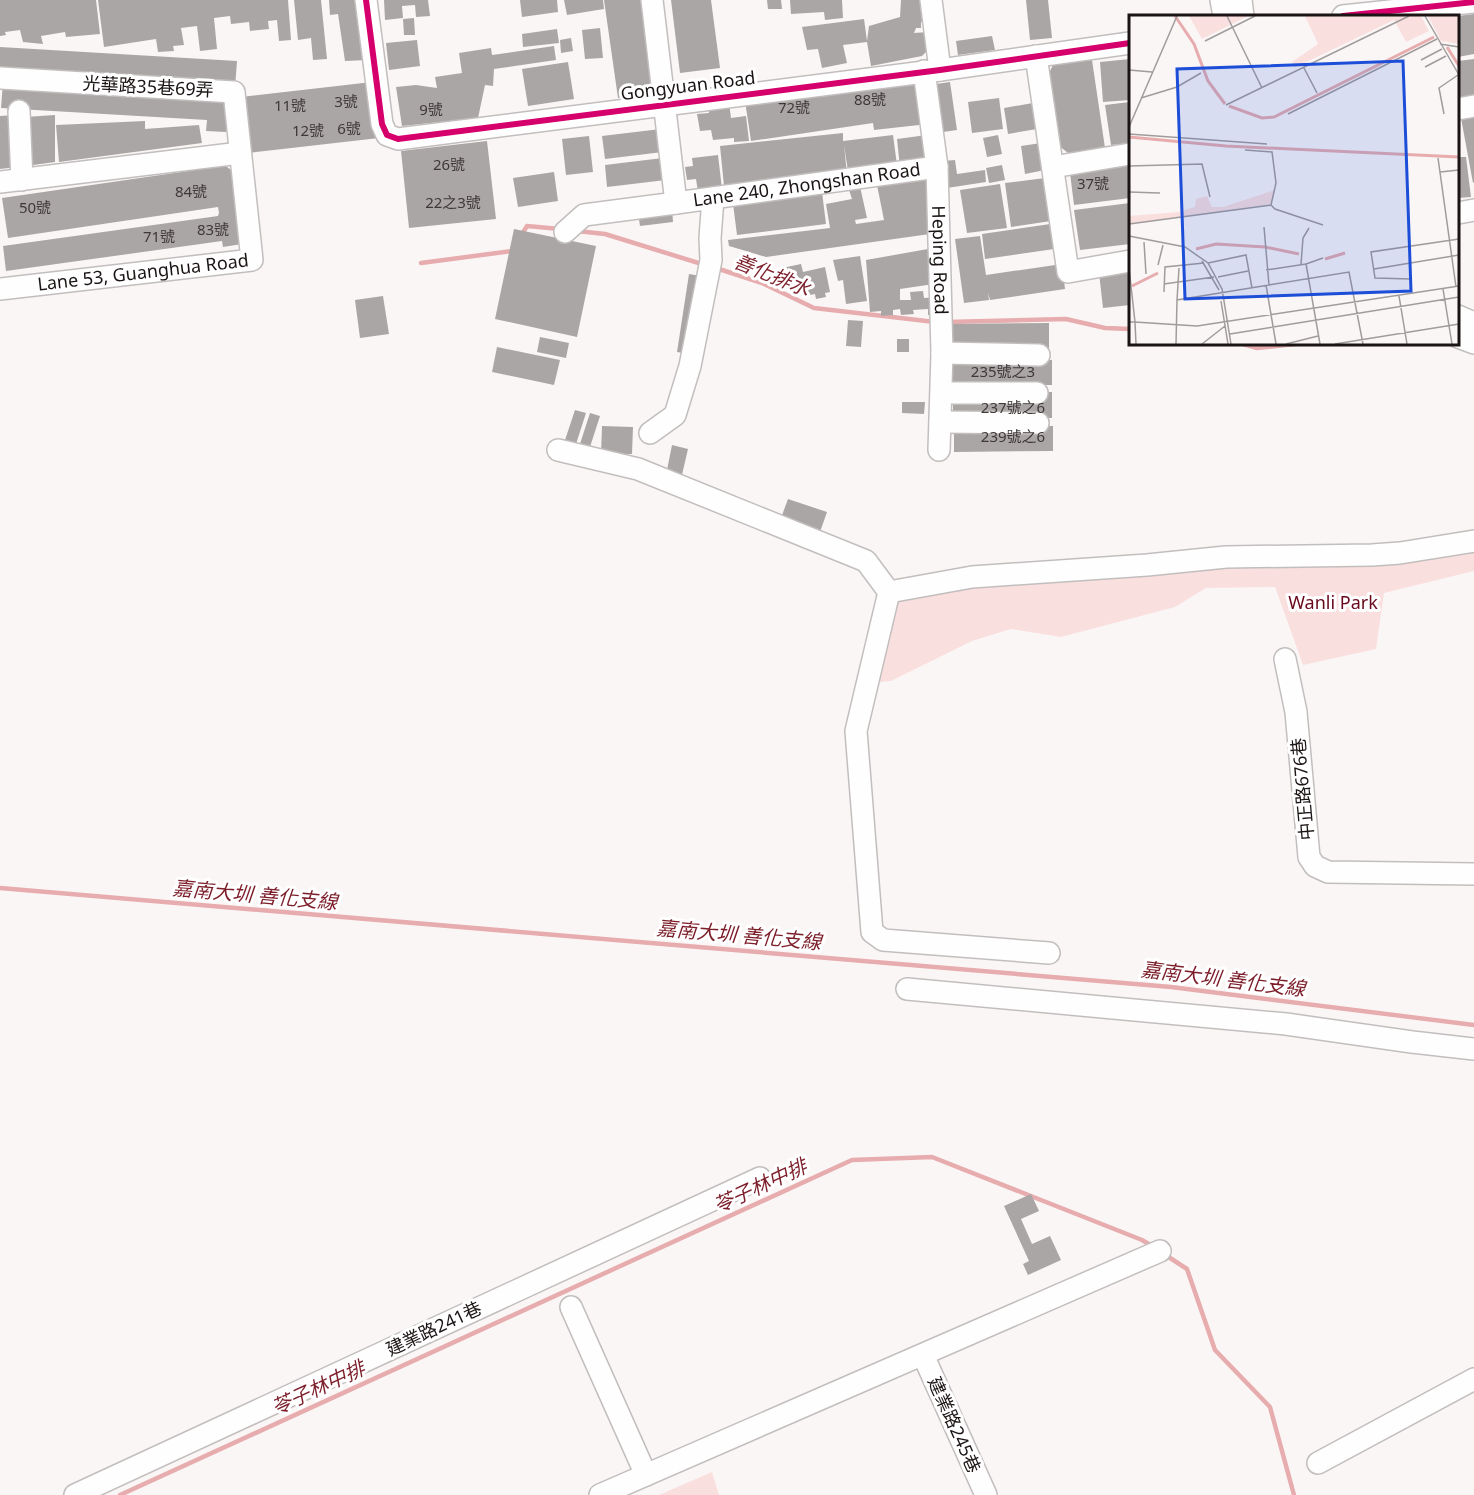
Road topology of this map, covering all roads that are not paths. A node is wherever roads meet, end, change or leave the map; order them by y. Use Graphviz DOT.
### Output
graph roads {
  1 [pos="366,0"];
  2 [pos="652,0"];
  3 [pos="931,0"];
  4 [pos="1221,0"];
  5 [pos="1241,0"];
  6 [pos="1474,2"];
  7 [pos="1224,15"];
  8 [pos="1243,15"];
  9 [pos="1352,15"];
  10 [pos="1129,43"];
  11 [pos="1036,56"];
  12 [pos="932,70"];
  13 [pos="1,78"];
  14 [pos="664,104"];
  15 [pos="1474,106"];
  16 [pos="1459,109"];
  17 [pos="19,111"];
  18 [pos="240,153"];
  19 [pos="1129,154"];
  20 [pos="937,167"];
  21 [pos="1053,167"];
  22 [pos="22,180"];
  23 [pos="0,182"];
  24 [pos="713,198"];
  25 [pos="676,203"];
  26 [pos="1474,210"];
  27 [pos="1459,213"];
  28 [pos="565,232"];
  29 [pos="1129,261"];
  30 [pos="1,285"];
  31 [pos="1459,316"];
  32 [pos="1474,323"];
  33 [pos="1459,337"];
  34 [pos="1474,343"];
  35 [pos="942,353"];
  36 [pos="1039,355"];
  37 [pos="942,393"];
  38 [pos="1037,393"];
  39 [pos="940,422"];
  40 [pos="1038,423"];
  41 [pos="650,433"];
  42 [pos="558,450"];
  43 [pos="939,450"];
  44 [pos="1474,541"];
  45 [pos="889,592"];
  46 [pos="1286,659"];
  47 [pos="1474,874"];
  48 [pos="1049,953"];
  49 [pos="907,989"];
  50 [pos="1474,1049"];
  51 [pos="760,1178"];
  52 [pos="1160,1251"];
  53 [pos="571,1307"];
  54 [pos="923,1354"];
  55 [pos="1474,1379"];
  56 [pos="1318,1463"];
  57 [pos="646,1475"];
  58 [pos="75,1495"];
  59 [pos="600,1495"];
  60 [pos="986,1495"];
  1 -- 14 [label="street, Gongyuan Road"];
  2 -- 14 [label="street"];
  3 -- 12 [label="street, Heping Road"];
  4 -- 7 [label="street"];
  5 -- 8 [label="street"];
  6 -- 9 [label="street"];
  10 -- 11 [label="street, Gongyuan Road"];
  11 -- 12 [label="street, Gongyuan Road"];
  11 -- 21 [label="street"];
  12 -- 14 [label="street, Gongyuan Road"];
  12 -- 20 [label="street, Heping Road"];
  13 -- 18 [label="street, 光華路35巷69弄"];
  14 -- 25 [label="street"];
  15 -- 16 [label="street"];
  17 -- 22 [label="street"];
  18 -- 22 [label="street"];
  18 -- 30 [label="street, Lane 53, Guanghua Road"];
  19 -- 21 [label="street"];
  20 -- 24 [label="street, Lane 240, Zhongshan Road"];
  20 -- 35 [label="street, Heping Road"];
  21 -- 29 [label="street"];
  22 -- 23 [label="street"];
  24 -- 25 [label="street, Lane 240, Zhongshan Road"];
  24 -- 41 [label="street"];
  25 -- 28 [label="street, Lane 240, Zhongshan Road"];
  26 -- 27 [label="street"];
  31 -- 32 [label="street"];
  33 -- 34 [label="street"];
  35 -- 36 [label="street"];
  35 -- 37 [label="street, Heping Road"];
  37 -- 38 [label="street"];
  37 -- 39 [label="street, Heping Road"];
  39 -- 40 [label="street"];
  39 -- 43 [label="street, Heping Road"];
  42 -- 45 [label="street"];
  44 -- 45 [label="street"];
  45 -- 48 [label="street"];
  46 -- 47 [label="street, 中正路676巷"];
  49 -- 50 [label="street"];
  51 -- 58 [label="street, 建業路241巷"];
  52 -- 54 [label="street"];
  53 -- 57 [label="street"];
  54 -- 57 [label="street"];
  54 -- 60 [label="street, 建業路245巷"];
  55 -- 56 [label="street"];
  57 -- 59 [label="street"];
}
